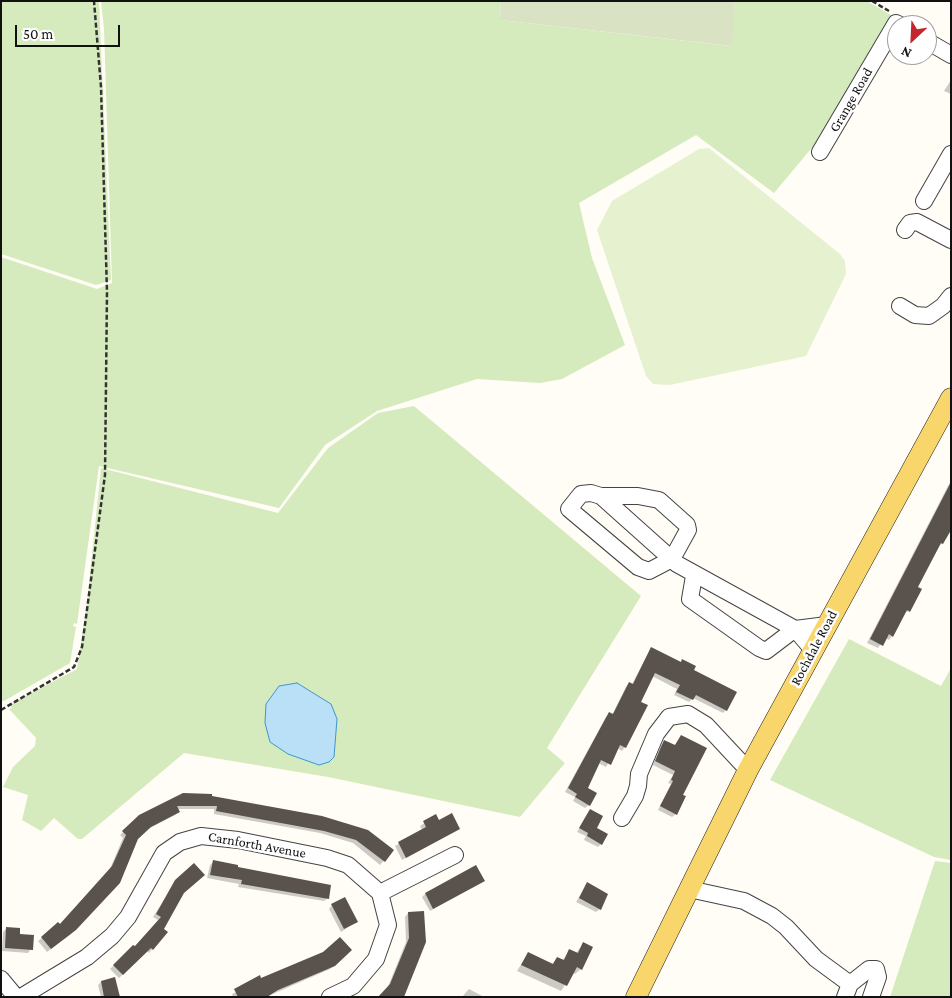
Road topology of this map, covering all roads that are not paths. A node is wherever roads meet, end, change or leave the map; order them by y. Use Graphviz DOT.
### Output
graph roads {
  1 [pos="887,42"];
  2 [pos="937,47"];
  3 [pos="951,55"];
  4 [pos="820,152"];
  5 [pos="951,154"];
  6 [pos="924,201"];
  7 [pos="905,230"];
  8 [pos="951,240"];
  9 [pos="951,296"];
  10 [pos="900,306"];
  11 [pos="951,398"];
  12 [pos="601,496"];
  13 [pos="672,559"];
  14 [pos="694,576"];
  15 [pos="827,625"];
  16 [pos="795,629"];
  17 [pos="813,650"];
  18 [pos="748,770"];
  19 [pos="622,818"];
  20 [pos="455,855"];
  21 [pos="380,893"];
  22 [pos="686,895"];
  23 [pos="1,979"];
  24 [pos="848,990"];
  25 [pos="25,995"];
  26 [pos="330,997"];
  27 [pos="636,997"];
  28 [pos="871,997"];
  1 -- 4 [label="street, Grange Road"];
  2 -- 3 [label="street"];
  5 -- 6 [label="street"];
  7 -- 8 [label="street"];
  9 -- 10 [label="street"];
  11 -- 15 [label="main road, Rochdale Road"];
  12 -- 13 [label="street"];
  12 -- 13 [label="street"];
  12 -- 13 [label="street"];
  13 -- 14 [label="street"];
  14 -- 16 [label="street"];
  14 -- 16 [label="street"];
  15 -- 16 [label="street"];
  15 -- 17 [label="main road, Rochdale Road"];
  16 -- 17 [label="street"];
  17 -- 18 [label="main road, Rochdale Road"];
  18 -- 19 [label="street"];
  18 -- 22 [label="main road, Rochdale Road"];
  20 -- 21 [label="street"];
  21 -- 25 [label="street, Carnforth Avenue"];
  21 -- 26 [label="street"];
  22 -- 24 [label="street"];
  22 -- 27 [label="main road, Rochdale Road"];
  23 -- 25 [label="street"];
  24 -- 28 [label="street"];
}
